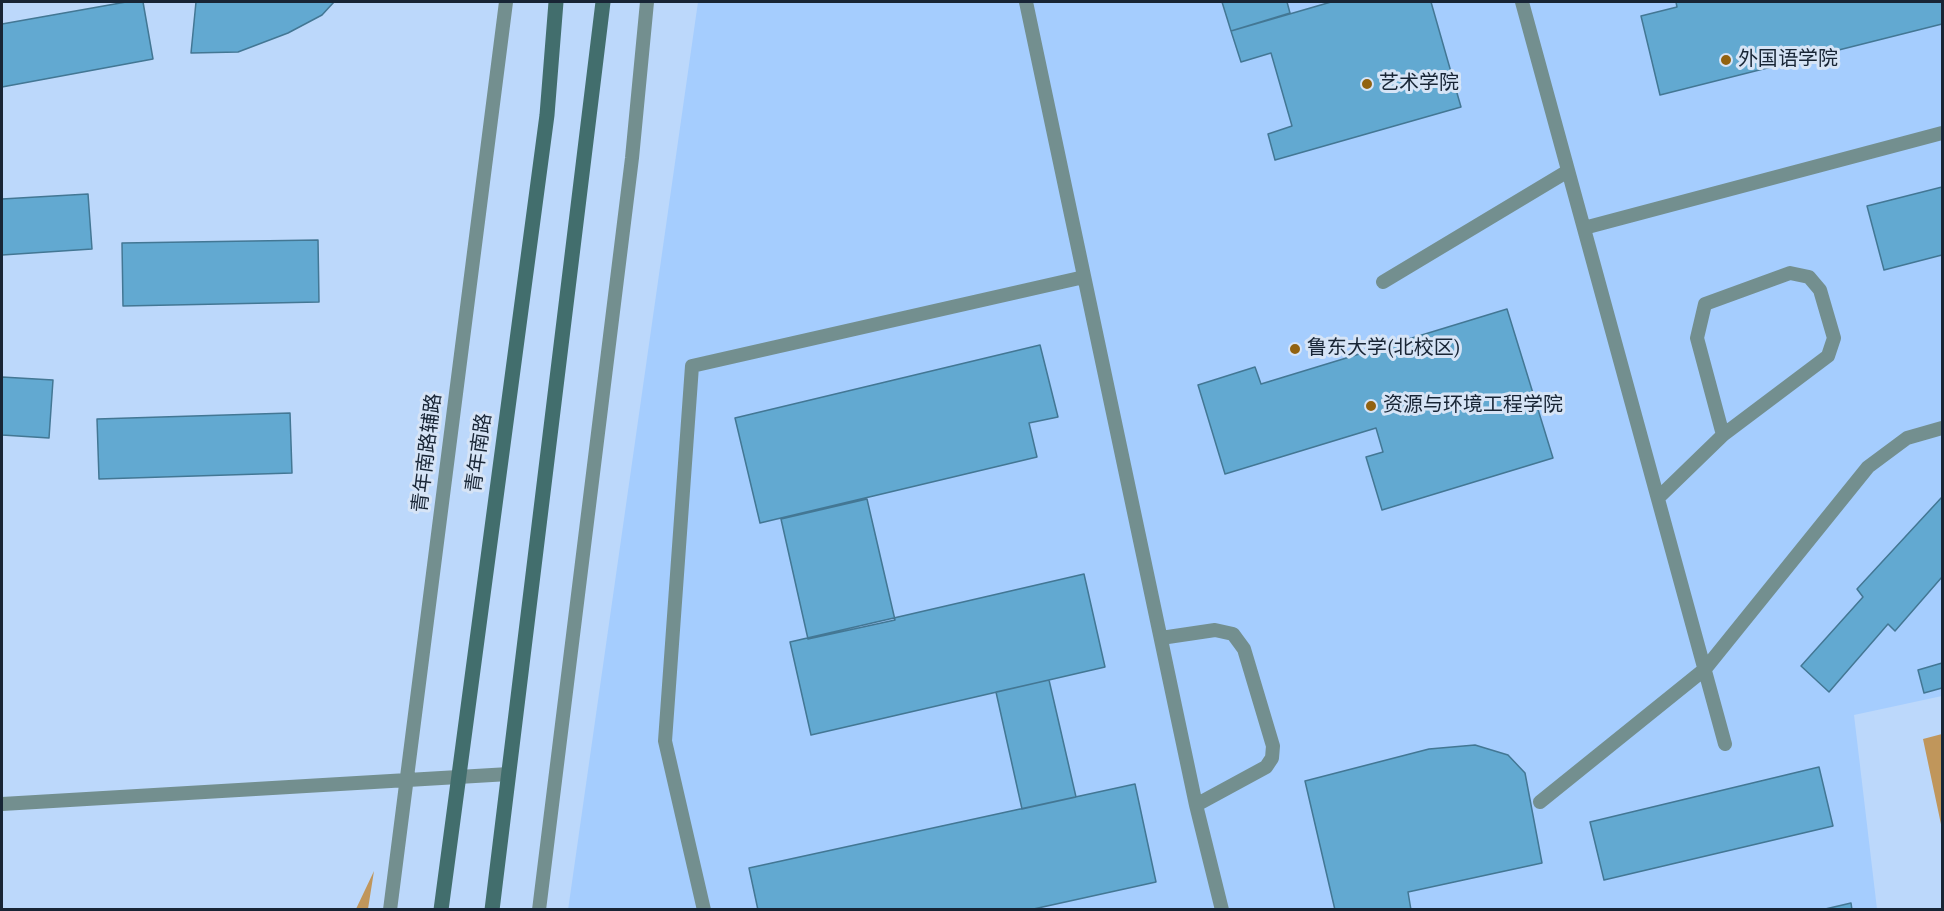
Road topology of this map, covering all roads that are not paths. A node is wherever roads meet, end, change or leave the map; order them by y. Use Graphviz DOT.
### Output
graph roads {
  1 [pos="506,2"];
  2 [pos="556,2"];
  3 [pos="603,2"];
  4 [pos="647,2"];
  5 [pos="1026,2"];
  6 [pos="1522,2"];
  7 [pos="1942,133"];
  8 [pos="1568,171"];
  9 [pos="1584,228"];
  10 [pos="1084,277"];
  11 [pos="1383,282"];
  12 [pos="1942,428"];
  13 [pos="1724,435"];
  14 [pos="1658,498"];
  15 [pos="1161,638"];
  16 [pos="1705,669"];
  17 [pos="1725,744"];
  18 [pos="509,774"];
  19 [pos="459,776"];
  20 [pos="406,779"];
  21 [pos="1540,802"];
  22 [pos="2,804"];
  23 [pos="1196,805"];
  24 [pos="390,909"];
  25 [pos="441,909"];
  26 [pos="492,909"];
  27 [pos="539,909"];
  28 [pos="704,909"];
  29 [pos="1222,909"];
  1 -- 20 [label="lane, 青年南路辅路"];
  2 -- 19 [label="main road, 青年南路"];
  3 -- 18 [label="main road"];
  4 -- 27 [label="lane"];
  5 -- 10 [label="lane"];
  6 -- 8 [label="lane"];
  7 -- 9 [label="lane"];
  8 -- 9 [label="lane"];
  8 -- 11 [label="lane"];
  9 -- 14 [label="lane"];
  10 -- 15 [label="lane"];
  10 -- 28 [label="lane"];
  12 -- 16 [label="lane"];
  13 -- 13 [label="lane"];
  13 -- 14 [label="lane"];
  14 -- 16 [label="lane"];
  15 -- 23 [label="lane"];
  15 -- 23 [label="lane"];
  16 -- 17 [label="lane"];
  16 -- 21 [label="lane"];
  18 -- 19 [label="lane"];
  18 -- 26 [label="main road"];
  19 -- 20 [label="lane"];
  19 -- 25 [label="main road, 青年南路"];
  20 -- 22 [label="lane"];
  20 -- 24 [label="lane, 青年南路辅路"];
  23 -- 29 [label="lane"];
}
